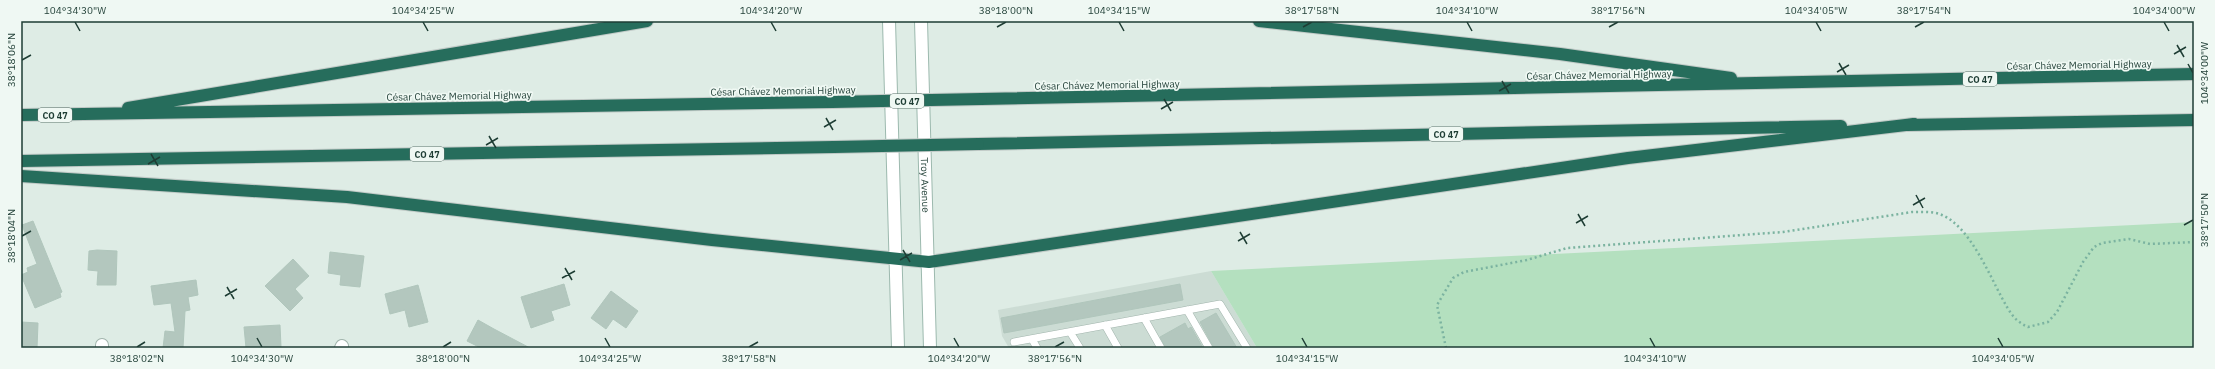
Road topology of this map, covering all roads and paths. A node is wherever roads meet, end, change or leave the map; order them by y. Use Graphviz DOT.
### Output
graph roads {
  1 [pos="647,21"];
  2 [pos="890,21"];
  3 [pos="921,21"];
  4 [pos="1259,21"];
  5 [pos="2194,74"];
  6 [pos="1766,84"];
  7 [pos="90,114"];
  8 [pos="21,115"];
  9 [pos="2194,120"];
  10 [pos="1914,124"];
  11 [pos="21,161"];
  12 [pos="21,176"];
  13 [pos="2194,242"];
  14 [pos="896,260"];
  15 [pos="929,262"];
  16 [pos="1187,310"];
  17 [pos="1144,318"];
  18 [pos="1105,325"];
  19 [pos="1070,332"];
  20 [pos="1032,339"];
  21 [pos="1014,342"];
  22 [pos="898,348"];
  23 [pos="930,348"];
  24 [pos="1037,348"];
  25 [pos="1080,348"];
  26 [pos="1118,348"];
  27 [pos="1162,348"];
  28 [pos="1209,348"];
  29 [pos="1247,348"];
  30 [pos="1446,348"];
  1 -- 7 [label="highway"];
  2 -- 14 [label="main road"];
  3 -- 15 [label="main road, Troy Avenue"];
  4 -- 6 [label="highway"];
  5 -- 6 [label="highway, César Chávez Memorial Highway / CO 47"];
  6 -- 7 [label="highway, César Chávez Memorial Highway / CO 47, bridge"];
  7 -- 8 [label="highway, César Chávez Memorial Highway / CO 47"];
  9 -- 10 [label="highway, CO 47"];
  10 -- 11 [label="highway, CO 47, bridge"];
  10 -- 15 [label="highway"];
  12 -- 14 [label="highway"];
  13 -- 30 [label="path"];
  14 -- 15 [label="highway"];
  14 -- 22 [label="main road"];
  15 -- 23 [label="main road, Troy Avenue"];
  16 -- 17 [label="lane"];
  16 -- 28 [label="lane"];
  16 -- 29 [label="lane"];
  17 -- 18 [label="lane"];
  17 -- 27 [label="lane"];
  18 -- 19 [label="lane"];
  18 -- 26 [label="lane"];
  19 -- 20 [label="lane"];
  19 -- 25 [label="lane"];
  20 -- 21 [label="lane"];
  20 -- 24 [label="lane"];
}
